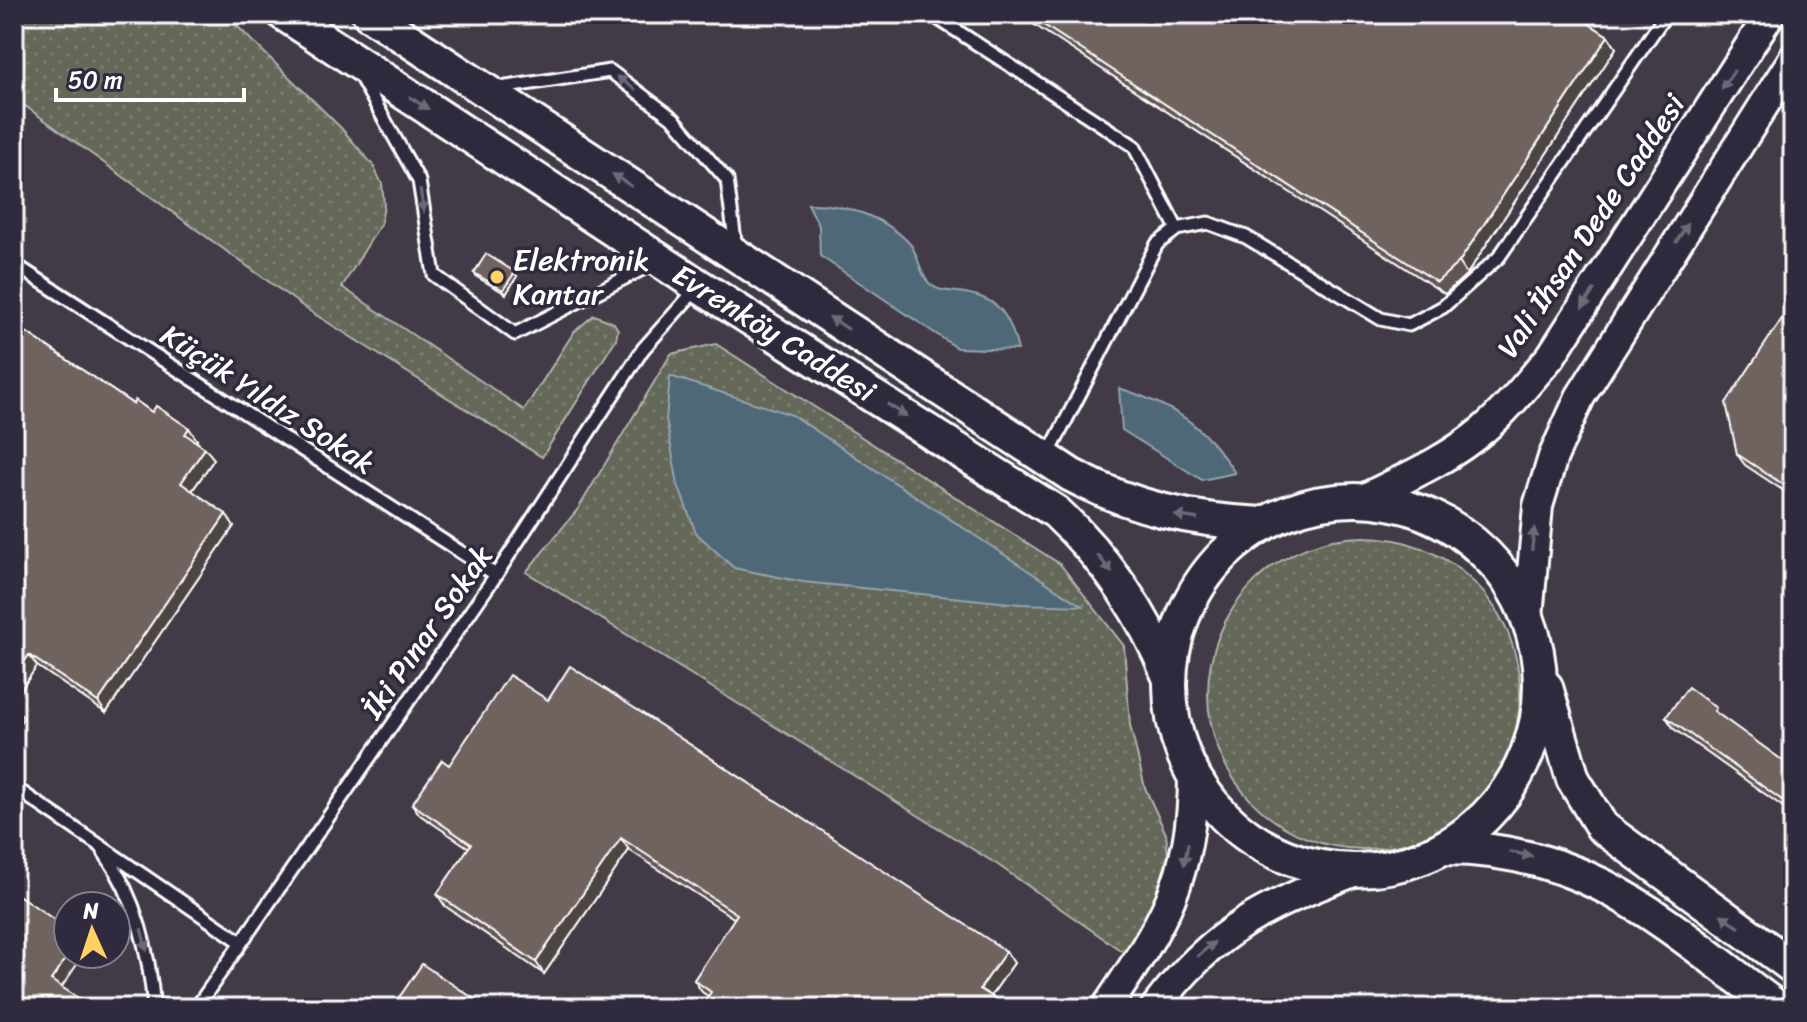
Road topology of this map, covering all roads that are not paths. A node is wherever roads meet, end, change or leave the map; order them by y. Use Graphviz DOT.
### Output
graph roads {
  1 [pos="284,14"];
  2 [pos="369,14"];
  3 [pos="931,14"];
  4 [pos="1666,14"];
  5 [pos="1770,14"];
  6 [pos="350,58"];
  7 [pos="1793,59"];
  8 [pos="484,90"];
  9 [pos="1177,229"];
  10 [pos="737,256"];
  11 [pos="659,261"];
  12 [pos="14,264"];
  13 [pos="699,286"];
  14 [pos="1046,459"];
  15 [pos="1361,500"];
  16 [pos="1263,524"];
  17 [pos="496,575"];
  18 [pos="1528,617"];
  19 [pos="1540,669"];
  20 [pos="1169,677"];
  21 [pos="1193,777"];
  22 [pos="14,787"];
  23 [pos="99,845"];
  24 [pos="1444,848"];
  25 [pos="1356,871"];
  26 [pos="241,942"];
  27 [pos="1793,967"];
  28 [pos="154,1008"];
  29 [pos="196,1008"];
  30 [pos="1106,1008"];
  31 [pos="1155,1008"];
  32 [pos="1778,1008"];
  1 -- 6 [label="main road, Evrenköy Caddesi"];
  2 -- 8 [label="main road, Evrenköy Caddesi"];
  3 -- 9 [label="lane"];
  4 -- 9 [label="lane"];
  5 -- 15 [label="street, Vali İhsan Dede Caddesi, one-way"];
  6 -- 11 [label="main road, Evrenköy Caddesi, one-way"];
  6 -- 11 [label="lane, one-way"];
  18 -- 7 [label="street, one-way"];
  10 -- 8 [label="main road, Evrenköy Caddesi, one-way"];
  10 -- 8 [label="lane, one-way"];
  9 -- 14 [label="lane"];
  14 -- 10 [label="main road, Evrenköy Caddesi, one-way"];
  11 -- 13 [label="main road, Evrenköy Caddesi"];
  12 -- 17 [label="lane, Küçük Yıldız Sokak"];
  13 -- 17 [label="lane, İki Pınar Sokak"];
  13 -- 20 [label="main road, Evrenköy Caddesi, one-way"];
  16 -- 14 [label="main road, Evrenköy Caddesi, one-way"];
  15 -- 16 [label="main road"];
  15 -- 18 [label="main road"];
  16 -- 20 [label="main road"];
  17 -- 26 [label="lane, İki Pınar Sokak"];
  18 -- 19 [label="main road"];
  19 -- 24 [label="main road"];
  27 -- 19 [label="main road, one-way"];
  20 -- 21 [label="main road"];
  21 -- 25 [label="main road"];
  21 -- 30 [label="street, one-way"];
  22 -- 23 [label="lane"];
  23 -- 26 [label="lane"];
  23 -- 28 [label="lane, one-way"];
  24 -- 25 [label="main road"];
  24 -- 32 [label="main road, one-way"];
  31 -- 25 [label="street, one-way"];
  26 -- 29 [label="lane, İki Pınar Sokak"];
}
